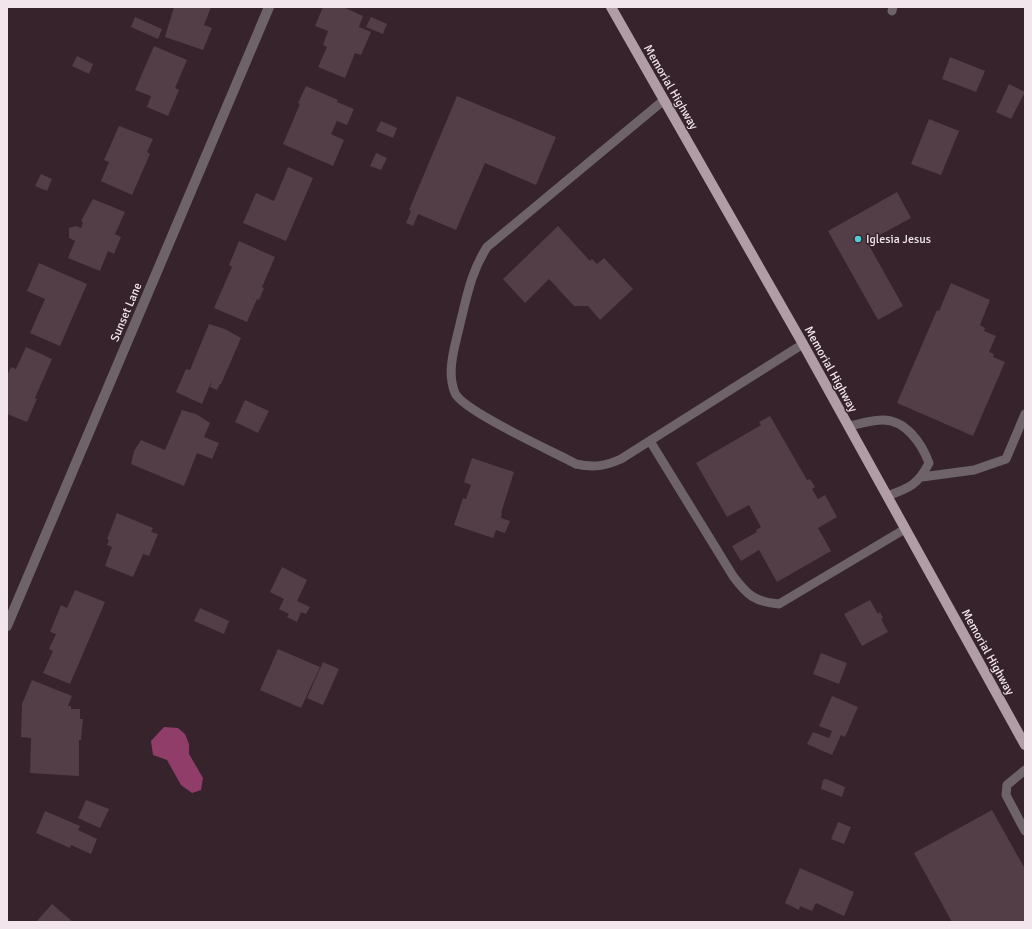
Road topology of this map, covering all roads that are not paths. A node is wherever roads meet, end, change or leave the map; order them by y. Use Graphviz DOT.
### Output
graph roads {
  1 [pos="269,7"];
  2 [pos="611,7"];
  3 [pos="664,100"];
  4 [pos="803,344"];
  5 [pos="1025,414"];
  6 [pos="848,426"];
  7 [pos="650,441"];
  8 [pos="922,477"];
  9 [pos="887,496"];
  10 [pos="905,529"];
  11 [pos="7,626"];
  12 [pos="1025,745"];
  13 [pos="1025,770"];
  14 [pos="1025,831"];
  1 -- 11 [label="street, Sunset Lane"];
  2 -- 3 [label="main road, Memorial Highway"];
  3 -- 4 [label="main road, Memorial Highway"];
  3 -- 7 [label="lane"];
  4 -- 6 [label="main road, Memorial Highway"];
  4 -- 7 [label="lane"];
  5 -- 8 [label="lane"];
  6 -- 8 [label="lane"];
  6 -- 9 [label="main road, Memorial Highway"];
  7 -- 10 [label="lane"];
  8 -- 9 [label="lane"];
  9 -- 10 [label="main road, Memorial Highway"];
  10 -- 12 [label="main road, Memorial Highway"];
  13 -- 14 [label="lane"];
}
